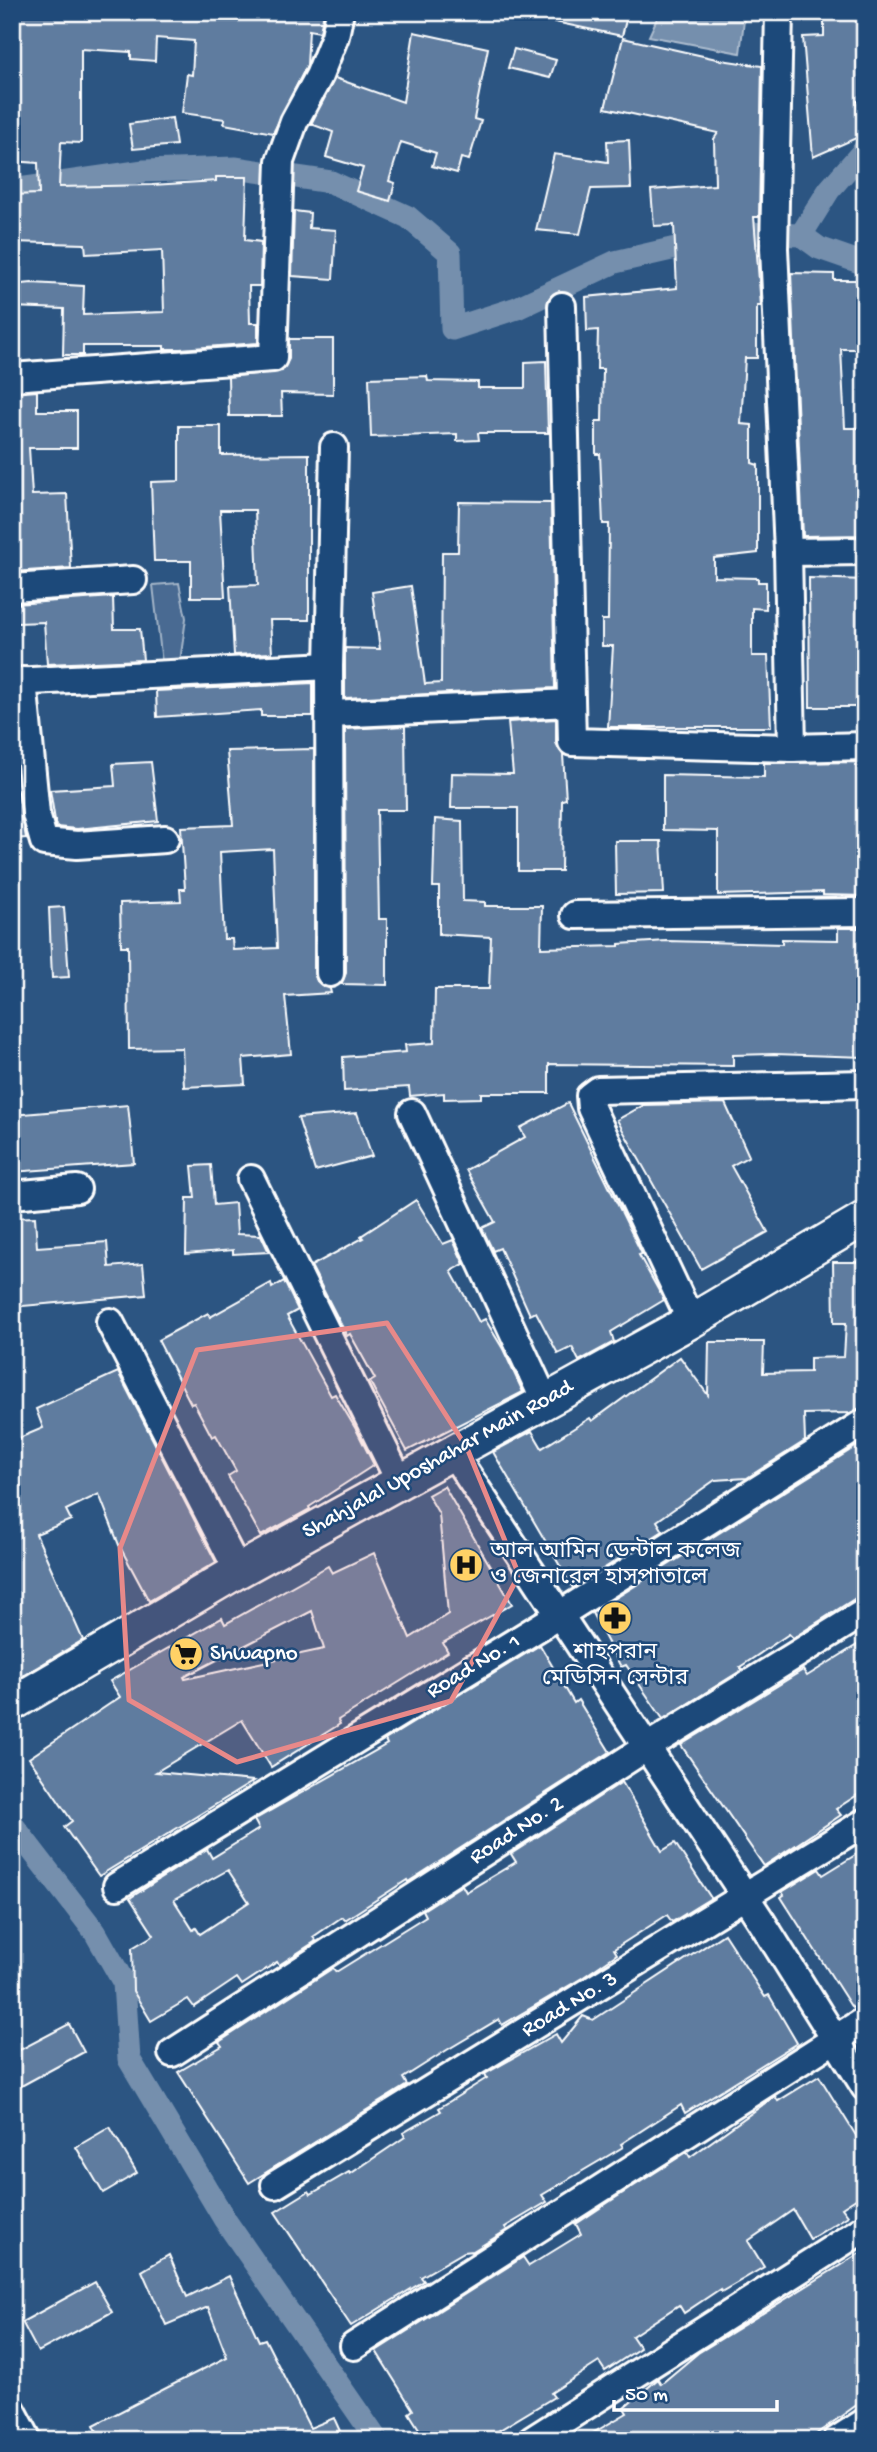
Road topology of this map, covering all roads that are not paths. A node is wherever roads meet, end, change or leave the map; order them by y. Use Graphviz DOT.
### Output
graph roads {
  1 [pos="340,12"];
  2 [pos="779,12"];
  3 [pos="562,306"];
  4 [pos="12,377"];
  5 [pos="334,447"];
  6 [pos="865,551"];
  7 [pos="788,552"];
  8 [pos="133,580"];
  9 [pos="12,588"];
  10 [pos="329,666"];
  11 [pos="18,682"];
  12 [pos="571,703"];
  13 [pos="330,715"];
  14 [pos="865,746"];
  15 [pos="792,748"];
  16 [pos="165,839"];
  17 [pos="865,912"];
  18 [pos="575,915"];
  19 [pos="330,974"];
  20 [pos="865,1084"];
  21 [pos="412,1113"];
  22 [pos="251,1179"];
  23 [pos="78,1189"];
  24 [pos="12,1195"];
  25 [pos="865,1218"];
  26 [pos="865,1237"];
  27 [pos="831,1238"];
  28 [pos="691,1321"];
  29 [pos="110,1322"];
  30 [pos="545,1401"];
  31 [pos="865,1422"];
  32 [pos="453,1453"];
  33 [pos="400,1482"];
  34 [pos="238,1571"];
  35 [pos="865,1612"];
  36 [pos="559,1615"];
  37 [pos="12,1704"];
  38 [pos="647,1747"];
  39 [pos="865,1822"];
  40 [pos="117,1886"];
  41 [pos="746,1898"];
  42 [pos="865,2020"];
  43 [pos="835,2038"];
  44 [pos="172,2053"];
  45 [pos="865,2087"];
  46 [pos="275,2185"];
  47 [pos="865,2228"];
  48 [pos="354,2346"];
  49 [pos="12,2410"];
  50 [pos="865,2422"];
  51 [pos="28,2440"];
  52 [pos="532,2440"];
  53 [pos="837,2440"];
  1 -- 4 [label="street"];
  2 -- 7 [label="street"];
  3 -- 12 [label="street"];
  5 -- 10 [label="street"];
  6 -- 7 [label="street"];
  7 -- 15 [label="street"];
  8 -- 9 [label="street"];
  10 -- 11 [label="street"];
  10 -- 13 [label="street"];
  11 -- 16 [label="street"];
  12 -- 13 [label="street"];
  12 -- 15 [label="street"];
  13 -- 19 [label="street"];
  14 -- 15 [label="street"];
  17 -- 18 [label="street"];
  20 -- 28 [label="street"];
  21 -- 30 [label="street"];
  22 -- 33 [label="street"];
  23 -- 24 [label="street"];
  25 -- 27 [label="main road, Shahjalal Uposhahar Main Road"];
  26 -- 27 [label="street"];
  27 -- 28 [label="main road, Shahjalal Uposhahar Main Road"];
  28 -- 30 [label="main road, Shahjalal Uposhahar Main Road"];
  29 -- 34 [label="street"];
  30 -- 32 [label="main road, Shahjalal Uposhahar Main Road"];
  31 -- 36 [label="street, Road No. 1"];
  32 -- 33 [label="main road, Shahjalal Uposhahar Main Road"];
  32 -- 36 [label="street"];
  33 -- 34 [label="main road, Shahjalal Uposhahar Main Road"];
  34 -- 37 [label="main road, Shahjalal Uposhahar Main Road"];
  35 -- 38 [label="street, Road No. 2"];
  36 -- 38 [label="street"];
  36 -- 40 [label="street, Road No. 1"];
  38 -- 41 [label="street"];
  38 -- 44 [label="street, Road No. 2"];
  39 -- 41 [label="street, Road No. 3"];
  41 -- 43 [label="street"];
  41 -- 46 [label="street, Road No. 3"];
  42 -- 43 [label="street"];
  43 -- 45 [label="street"];
  43 -- 48 [label="street"];
  47 -- 52 [label="street"];
  49 -- 51 [label="street"];
  50 -- 53 [label="street"];
}
